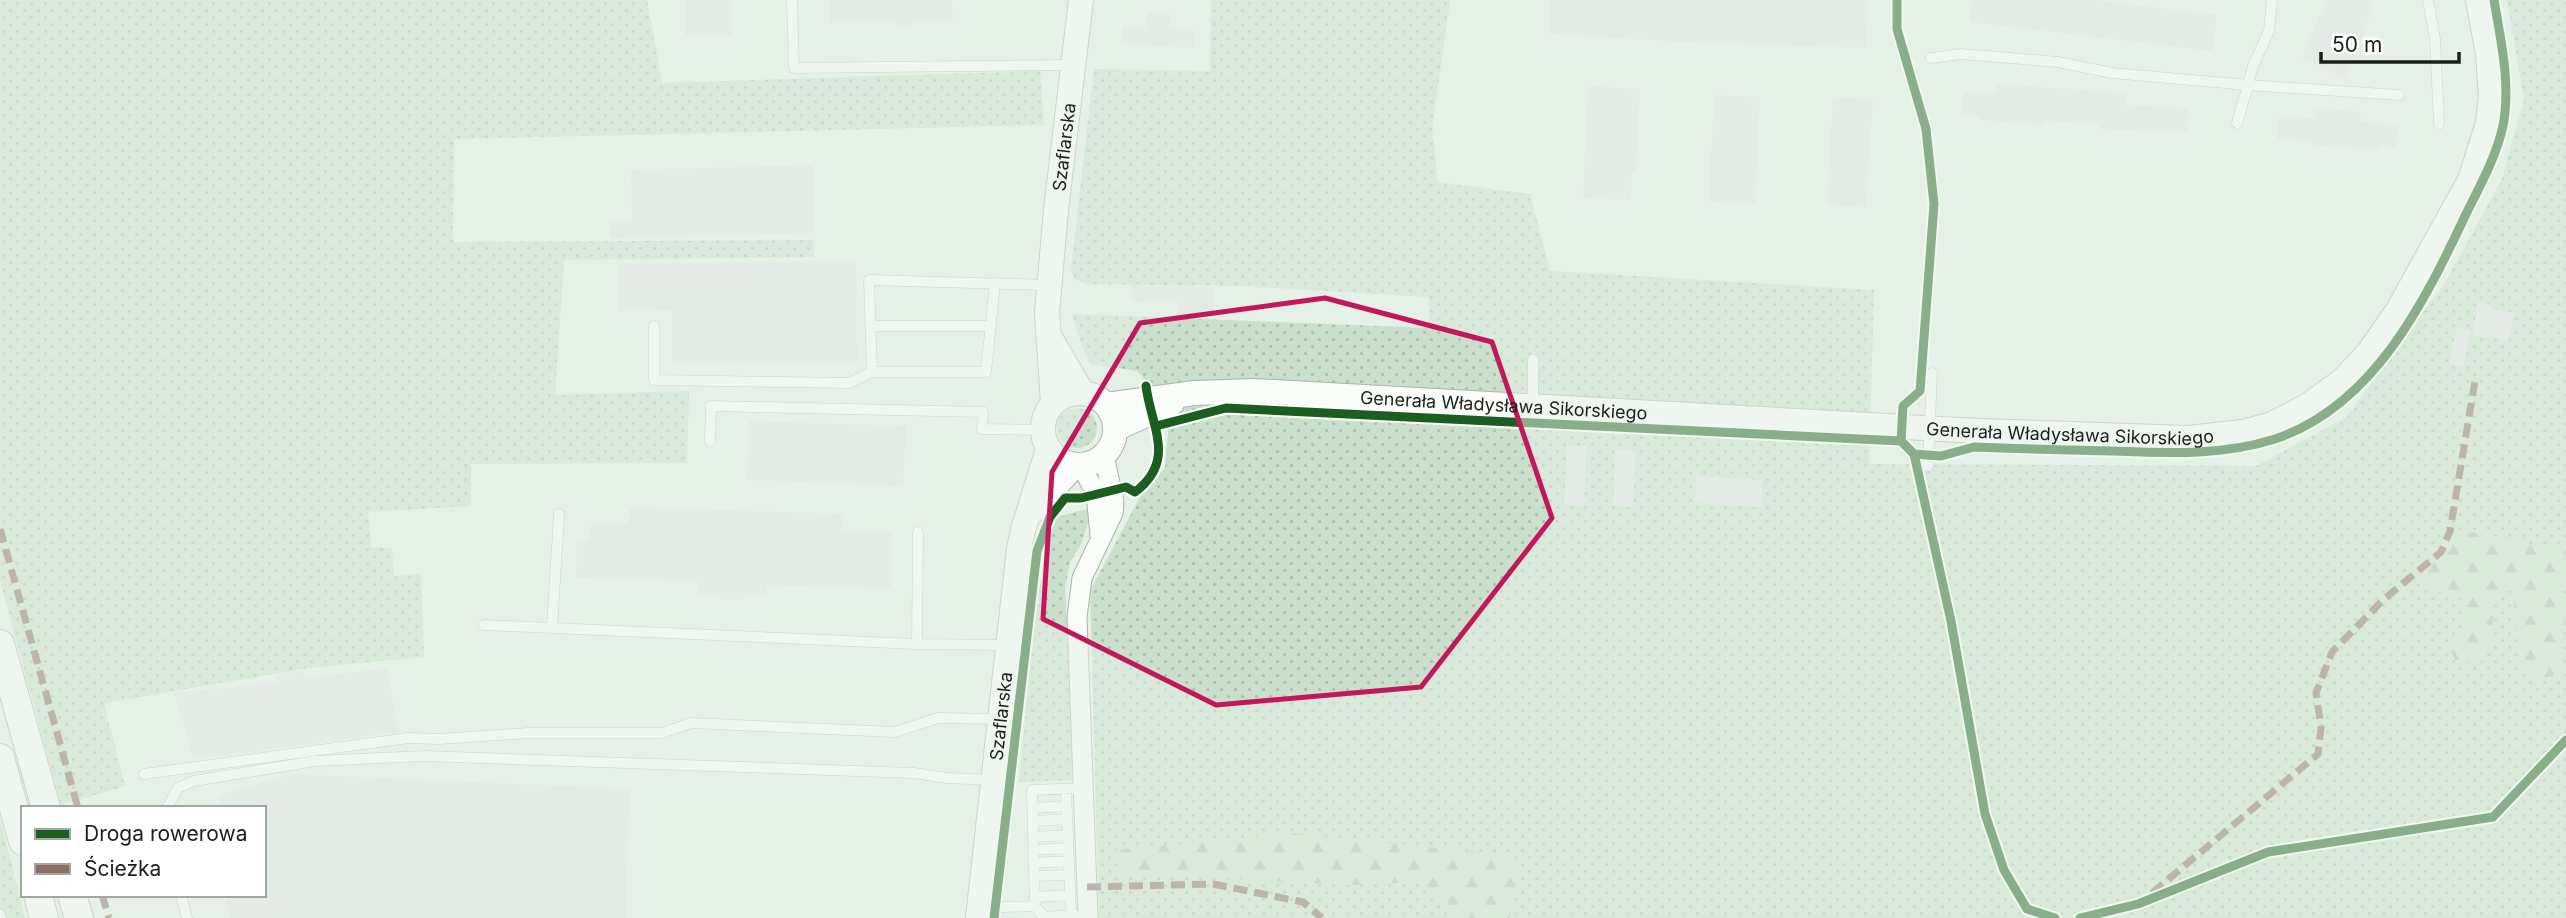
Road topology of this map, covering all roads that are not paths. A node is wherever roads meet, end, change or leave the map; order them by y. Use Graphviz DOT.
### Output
graph roads {
  1 [pos="792,0"];
  2 [pos="1081,0"];
  3 [pos="2272,0"];
  4 [pos="2428,0"];
  5 [pos="2478,0"];
  6 [pos="1931,58"];
  7 [pos="1074,65"];
  8 [pos="2248,85"];
  9 [pos="2399,95"];
  10 [pos="2237,123"];
  11 [pos="2440,124"];
  12 [pos="995,283"];
  13 [pos="1049,285"];
  14 [pos="654,326"];
  15 [pos="870,326"];
  16 [pos="991,326"];
  17 [pos="1049,336"];
  18 [pos="1533,360"];
  19 [pos="872,372"];
  20 [pos="1932,373"];
  21 [pos="1082,392"];
  22 [pos="1195,393"];
  23 [pos="1053,402"];
  24 [pos="1106,405"];
  25 [pos="1533,407"];
  26 [pos="1930,427"];
  27 [pos="1115,429"];
  28 [pos="1045,440"];
  29 [pos="710,441"];
  30 [pos="1104,455"];
  31 [pos="1078,465"];
  32 [pos="1928,466"];
  33 [pos="559,514"];
  34 [pos="1027,516"];
  35 [pos="918,532"];
  36 [pos="1100,543"];
  37 [pos="484,625"];
  38 [pos="551,628"];
  39 [pos="0,644"];
  40 [pos="917,645"];
  41 [pos="1008,645"];
  42 [pos="1000,719"];
  43 [pos="0,758"];
  44 [pos="144,774"];
  45 [pos="993,780"];
  46 [pos="1075,788"];
  47 [pos="45,806"];
  48 [pos="168,806"];
  49 [pos="1066,806"];
  50 [pos="1033,808"];
  51 [pos="1067,819"];
  52 [pos="1033,821"];
  53 [pos="21,834"];
  54 [pos="1068,835"];
  55 [pos="1033,837"];
  56 [pos="1068,848"];
  57 [pos="1034,850"];
  58 [pos="1069,861"];
  59 [pos="1034,863"];
  60 [pos="1069,875"];
  61 [pos="1034,876"];
  62 [pos="1070,895"];
  63 [pos="39,897"];
  64 [pos="73,897"];
  65 [pos="182,897"];
  66 [pos="1035,902"];
  67 [pos="978,913"];
  68 [pos="1082,916"];
  69 [pos="44,918"];
  70 [pos="79,918"];
  71 [pos="187,918"];
  1 -- 7 [label="lane"];
  2 -- 7 [label="street, Szaflarska"];
  3 -- 8 [label="lane"];
  4 -- 11 [label="lane"];
  5 -- 26 [label="street, Generała Władysława Sikorskiego"];
  6 -- 8 [label="lane"];
  7 -- 13 [label="street, Szaflarska"];
  8 -- 9 [label="lane"];
  8 -- 10 [label="lane"];
  12 -- 13 [label="lane"];
  12 -- 15 [label="lane"];
  12 -- 16 [label="lane"];
  13 -- 17 [label="street, Szaflarska"];
  14 -- 19 [label="lane"];
  15 -- 16 [label="lane"];
  15 -- 19 [label="lane"];
  16 -- 19 [label="lane"];
  17 -- 21 [label="street, Szaflarska"];
  17 -- 23 [label="street, Szaflarska"];
  18 -- 25 [label="lane"];
  20 -- 26 [label="lane"];
  21 -- 23 [label="street"];
  21 -- 24 [label="street"];
  22 -- 24 [label="street, Generała Władysława Sikorskiego"];
  22 -- 25 [label="street, Generała Władysława Sikorskiego"];
  22 -- 27 [label="street, Generała Władysława Sikorskiego"];
  23 -- 28 [label="street"];
  24 -- 27 [label="street"];
  25 -- 26 [label="street, Generała Władysława Sikorskiego"];
  26 -- 32 [label="lane"];
  27 -- 30 [label="street"];
  28 -- 29 [label="lane"];
  28 -- 31 [label="street"];
  28 -- 34 [label="street, Szaflarska"];
  30 -- 31 [label="street"];
  30 -- 36 [label="street"];
  31 -- 34 [label="street, Szaflarska"];
  31 -- 36 [label="street"];
  33 -- 38 [label="lane"];
  34 -- 41 [label="street, Szaflarska"];
  35 -- 40 [label="lane"];
  36 -- 46 [label="street"];
  37 -- 38 [label="lane"];
  38 -- 40 [label="lane"];
  39 -- 47 [label="main road"];
  40 -- 41 [label="lane"];
  41 -- 42 [label="street, Szaflarska"];
  42 -- 44 [label="lane"];
  42 -- 45 [label="street, Szaflarska"];
  43 -- 53 [label="main road"];
  45 -- 48 [label="lane"];
  45 -- 67 [label="street, Szaflarska"];
  46 -- 49 [label="lane"];
  46 -- 50 [label="lane"];
  46 -- 68 [label="street"];
  49 -- 50 [label="lane"];
  49 -- 51 [label="lane"];
  50 -- 52 [label="lane"];
  51 -- 52 [label="lane"];
  51 -- 54 [label="lane"];
  52 -- 55 [label="lane"];
  54 -- 55 [label="lane"];
  54 -- 56 [label="lane"];
  55 -- 57 [label="lane"];
  56 -- 57 [label="lane"];
  56 -- 58 [label="lane"];
  57 -- 59 [label="lane"];
  58 -- 59 [label="lane"];
  58 -- 60 [label="lane"];
  59 -- 61 [label="lane"];
  60 -- 61 [label="lane"];
  60 -- 62 [label="lane"];
  61 -- 66 [label="lane"];
  62 -- 66 [label="lane"];
  62 -- 68 [label="lane"];
  63 -- 69 [label="main road"];
  64 -- 70 [label="main road"];
  65 -- 71 [label="lane"];
  66 -- 67 [label="lane"];
  66 -- 68 [label="lane"];
}
